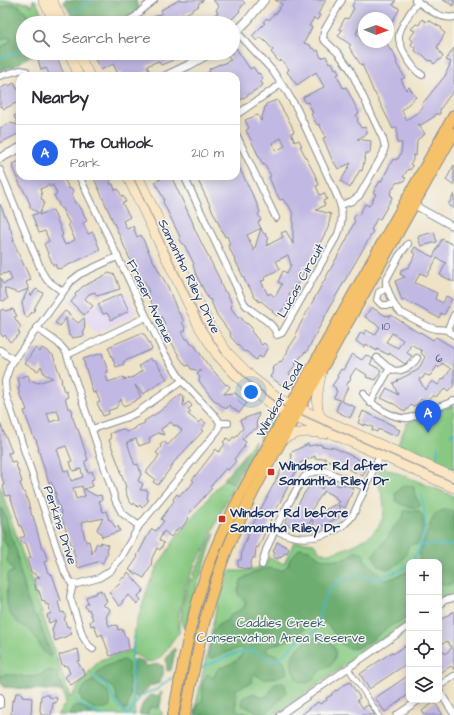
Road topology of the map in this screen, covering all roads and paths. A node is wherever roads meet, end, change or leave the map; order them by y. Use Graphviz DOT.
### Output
graph roads {
  1 [pos="43,0"];
  2 [pos="52,0"];
  3 [pos="154,0"];
  4 [pos="264,0"];
  5 [pos="342,0"];
  6 [pos="416,1"];
  7 [pos="51,16"];
  8 [pos="60,16"];
  9 [pos="136,16"];
  10 [pos="454,17"];
  11 [pos="240,28"];
  12 [pos="240,38"];
  13 [pos="72,60"];
  14 [pos="82,60"];
  15 [pos="198,60"];
  16 [pos="26,72"];
  17 [pos="77,72"];
  18 [pos="88,72"];
  19 [pos="174,72"];
  20 [pos="422,75"];
  21 [pos="0,76"];
  22 [pos="281,84"];
  23 [pos="240,112"];
  24 [pos="454,114"];
  25 [pos="454,133"];
  26 [pos="240,142"];
  27 [pos="16,150"];
  28 [pos="0,158"];
  29 [pos="0,170"];
  30 [pos="81,180"];
  31 [pos="129,180"];
  32 [pos="140,180"];
  33 [pos="186,180"];
  34 [pos="341,205"];
  35 [pos="414,205"];
  36 [pos="276,218"];
  37 [pos="454,228"];
  38 [pos="408,244"];
  39 [pos="117,257"];
  40 [pos="387,288"];
  41 [pos="63,292"];
  42 [pos="394,305"];
  43 [pos="454,315"];
  44 [pos="146,317"];
  45 [pos="37,328"];
  46 [pos="449,330"];
  47 [pos="454,335"];
  48 [pos="0,350"];
  49 [pos="67,355"];
  50 [pos="377,358"];
  51 [pos="417,358"];
  52 [pos="14,360"];
  53 [pos="323,366"];
  54 [pos="390,368"];
  55 [pos="182,381"];
  56 [pos="363,393"];
  57 [pos="454,401"];
  58 [pos="370,403"];
  59 [pos="296,406"];
  60 [pos="290,415"];
  61 [pos="322,419"];
  62 [pos="228,422"];
  63 [pos="220,423"];
  64 [pos="92,429"];
  65 [pos="336,436"];
  66 [pos="282,440"];
  67 [pos="380,455"];
  68 [pos="454,477"];
  69 [pos="365,487"];
  70 [pos="454,488"];
  71 [pos="139,526"];
  72 [pos="275,530"];
  73 [pos="262,565"];
  74 [pos="73,584"];
  75 [pos="454,598"];
  76 [pos="442,602"];
  77 [pos="406,628"];
  78 [pos="93,649"];
  79 [pos="348,668"];
  80 [pos="454,676"];
  81 [pos="442,684"];
  82 [pos="0,696"];
  83 [pos="442,696"];
  84 [pos="415,703"];
  85 [pos="0,705"];
  86 [pos="454,714"];
  87 [pos="173,715"];
  88 [pos="185,715"];
  89 [pos="280,715"];
  90 [pos="379,715"];
  91 [pos="397,715"];
  1 -- 7 [label="main road"];
  2 -- 8 [label="main road"];
  3 -- 9 [label="street"];
  4 -- 11 [label="street"];
  5 -- 34 [label="street"];
  6 -- 10 [label="street"];
  6 -- 20 [label="street"];
  12 -- 22 [label="street, Lucas Circuit"];
  13 -- 17 [label="main road"];
  14 -- 18 [label="main road"];
  15 -- 19 [label="street"];
  16 -- 21 [label="street"];
  22 -- 23 [label="street"];
  22 -- 34 [label="street, Lucas Circuit"];
  24 -- 59 [label="main road, Windsor Road"];
  25 -- 35 [label="main road, Windsor Road"];
  26 -- 36 [label="street"];
  27 -- 28 [label="street"];
  29 -- 41 [label="street"];
  30 -- 39 [label="street, Fraser Avenue"];
  31 -- 60 [label="main road, Samantha Riley Drive"];
  32 -- 59 [label="main road, Samantha Riley Drive"];
  33 -- 34 [label="street, Lucas Circuit"];
  35 -- 37 [label="street"];
  35 -- 53 [label="main road, Windsor Road"];
  38 -- 40 [label="street"];
  39 -- 41 [label="street, Perkins Drive"];
  39 -- 44 [label="street, Fraser Avenue"];
  40 -- 42 [label="street"];
  40 -- 42 [label="street"];
  41 -- 45 [label="street, Perkins Drive"];
  42 -- 46 [label="street"];
  43 -- 46 [label="street"];
  44 -- 49 [label="street"];
  44 -- 55 [label="street, Fraser Avenue"];
  45 -- 49 [label="street"];
  45 -- 52 [label="street, Perkins Drive"];
  46 -- 47 [label="street"];
  48 -- 52 [label="street"];
  49 -- 64 [label="street"];
  50 -- 54 [label="street"];
  51 -- 54 [label="street"];
  52 -- 74 [label="street, Perkins Drive"];
  53 -- 59 [label="main road, Windsor Road"];
  53 -- 61 [label="main road"];
  54 -- 58 [label="street"];
  55 -- 63 [label="street, Fraser Avenue"];
  55 -- 64 [label="street"];
  56 -- 58 [label="street"];
  57 -- 58 [label="street"];
  59 -- 60 [label="main road, Windsor Road"];
  59 -- 61 [label="main road, Samantha Riley Drive"];
  60 -- 65 [label="main road, Samantha Riley Drive"];
  60 -- 66 [label="main road, Windsor Road"];
  60 -- 87 [label="main road, Windsor Road"];
  61 -- 68 [label="main road, Samantha Riley Drive"];
  62 -- 63 [label="street"];
  63 -- 71 [label="street"];
  64 -- 71 [label="street"];
  65 -- 66 [label="main road"];
  65 -- 67 [label="main road, Samantha Riley Drive"];
  66 -- 88 [label="main road, Windsor Road"];
  67 -- 69 [label="street"];
  67 -- 70 [label="main road, Samantha Riley Drive"];
  69 -- 72 [label="street"];
  69 -- 72 [label="street"];
  71 -- 74 [label="street, Perkins Drive"];
  72 -- 73 [label="street"];
  74 -- 78 [label="street"];
  75 -- 76 [label="street"];
  77 -- 79 [label="street"];
  79 -- 89 [label="street"];
  79 -- 90 [label="street"];
  80 -- 81 [label="street"];
  82 -- 85 [label="street"];
  83 -- 86 [label="street"];
  84 -- 91 [label="street"];
}
